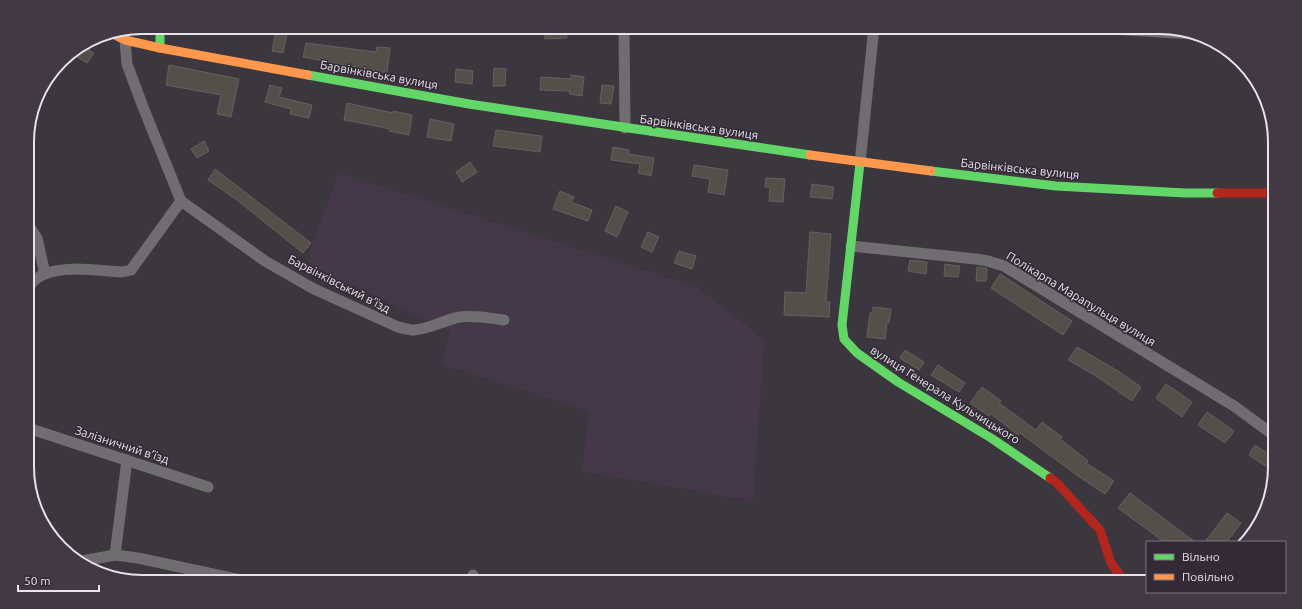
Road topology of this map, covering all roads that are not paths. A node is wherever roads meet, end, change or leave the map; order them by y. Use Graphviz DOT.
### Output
graph roads {
  1 [pos="160,34"];
  2 [pos="624,34"];
  3 [pos="873,34"];
  4 [pos="118,37"];
  5 [pos="125,40"];
  6 [pos="160,48"];
  7 [pos="626,128"];
  8 [pos="860,163"];
  9 [pos="1268,194"];
  10 [pos="181,200"];
  11 [pos="34,233"];
  12 [pos="851,246"];
  13 [pos="45,274"];
  14 [pos="34,279"];
  15 [pos="504,320"];
  16 [pos="34,430"];
  17 [pos="1268,431"];
  18 [pos="127,460"];
  19 [pos="208,486"];
  20 [pos="115,555"];
  21 [pos="87,560"];
  22 [pos="217,575"];
  23 [pos="1120,575"];
  1 -- 6 [label="street"];
  2 -- 7 [label="street"];
  3 -- 8 [label="street"];
  4 -- 5 [label="street, Барвінківська вулиця"];
  5 -- 6 [label="street, Барвінківська вулиця"];
  5 -- 10 [label="street"];
  6 -- 7 [label="street, Барвінківська вулиця"];
  7 -- 8 [label="street, Барвінківська вулиця"];
  8 -- 9 [label="street, Барвінківська вулиця"];
  8 -- 12 [label="street, вулиця Генерала Кульчицького"];
  10 -- 13 [label="street"];
  10 -- 15 [label="street, Барвінківський в’їзд"];
  11 -- 13 [label="street"];
  12 -- 17 [label="street, Полікарпа Марапульця вулиця"];
  12 -- 23 [label="street, вулиця Генерала Кульчицького"];
  13 -- 14 [label="street"];
  16 -- 18 [label="street, Залізничний в’їзд"];
  18 -- 19 [label="street, Залізничний в’їзд"];
  18 -- 20 [label="street"];
  20 -- 21 [label="street"];
  20 -- 22 [label="street"];
}
